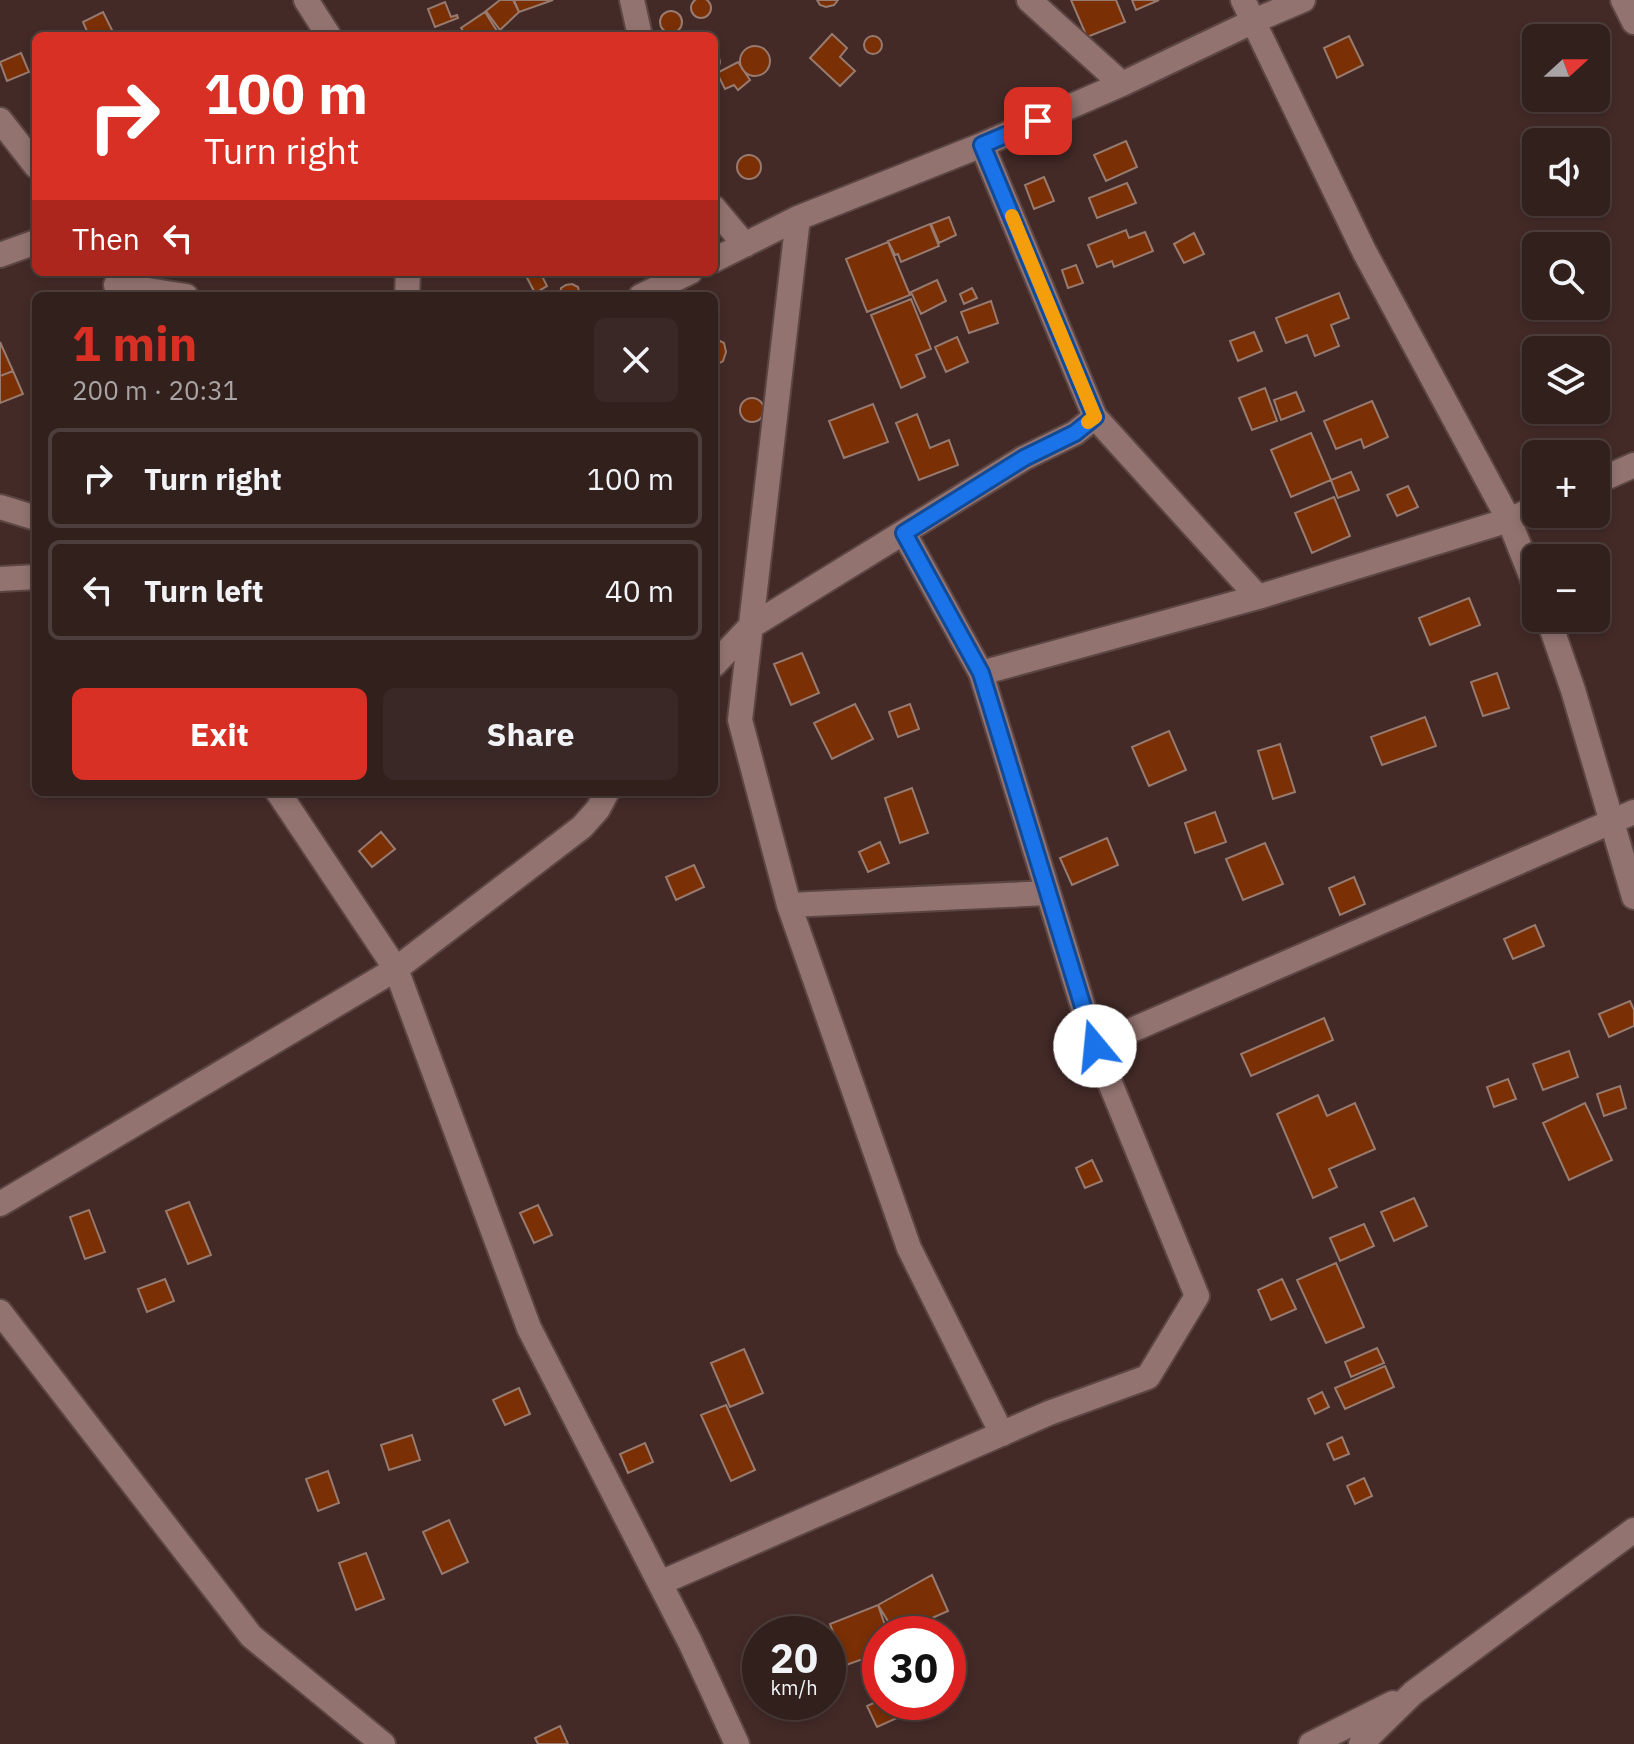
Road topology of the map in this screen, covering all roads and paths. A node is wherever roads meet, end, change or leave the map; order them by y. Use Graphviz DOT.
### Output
graph roads {
  1 [pos="306,0"];
  2 [pos="632,0"];
  3 [pos="1029,0"];
  4 [pos="1303,0"];
  5 [pos="1623,0"];
  6 [pos="1249,11"];
  7 [pos="1634,22"];
  8 [pos="326,32"];
  9 [pos="639,32"];
  10 [pos="1122,84"];
  11 [pos="0,120"];
  12 [pos="982,145"];
  13 [pos="32,161"];
  14 [pos="718,213"];
  15 [pos="798,218"];
  16 [pos="32,243"];
  17 [pos="745,245"];
  18 [pos="0,255"];
  19 [pos="718,258"];
  20 [pos="682,276"];
  21 [pos="113,284"];
  22 [pos="162,292"];
  23 [pos="649,292"];
  24 [pos="1095,417"];
  25 [pos="1634,465"];
  26 [pos="1610,476"];
  27 [pos="0,507"];
  28 [pos="1522,514"];
  29 [pos="32,517"];
  30 [pos="1509,520"];
  31 [pos="904,533"];
  32 [pos="1522,553"];
  33 [pos="32,577"];
  34 [pos="0,579"];
  35 [pos="1258,597"];
  36 [pos="750,627"];
  37 [pos="1553,632"];
  38 [pos="718,661"];
  39 [pos="981,673"];
  40 [pos="281,796"];
  41 [pos="605,796"];
  42 [pos="1623,817"];
  43 [pos="1048,893"];
  44 [pos="1634,897"];
  45 [pos="789,905"];
  46 [pos="396,969"];
  47 [pos="1095,1046"];
  48 [pos="0,1204"];
  49 [pos="0,1312"];
  50 [pos="1002,1434"];
  51 [pos="1634,1530"];
  52 [pos="660,1583"];
  53 [pos="1413,1693"];
  54 [pos="383,1744"];
  55 [pos="737,1744"];
  56 [pos="1311,1744"];
  57 [pos="1361,1744"];
  1 -- 8 [label="street"];
  2 -- 9 [label="street"];
  3 -- 10 [label="street"];
  4 -- 6 [label="street"];
  5 -- 7 [label="street"];
  6 -- 10 [label="street"];
  6 -- 30 [label="street"];
  10 -- 12 [label="street"];
  11 -- 13 [label="street"];
  12 -- 15 [label="street"];
  12 -- 24 [label="street"];
  14 -- 17 [label="street"];
  15 -- 17 [label="street"];
  15 -- 36 [label="street"];
  16 -- 18 [label="street"];
  17 -- 19 [label="street"];
  20 -- 23 [label="street"];
  21 -- 22 [label="street"];
  24 -- 31 [label="street"];
  24 -- 35 [label="street"];
  25 -- 26 [label="street"];
  27 -- 29 [label="street"];
  28 -- 30 [label="street"];
  30 -- 32 [label="street"];
  30 -- 35 [label="street"];
  31 -- 36 [label="street"];
  31 -- 39 [label="street"];
  33 -- 34 [label="street"];
  35 -- 39 [label="street"];
  36 -- 38 [label="street"];
  36 -- 45 [label="street"];
  37 -- 42 [label="street"];
  39 -- 43 [label="street"];
  40 -- 46 [label="street"];
  41 -- 46 [label="street"];
  42 -- 44 [label="street"];
  42 -- 47 [label="street"];
  43 -- 45 [label="street"];
  43 -- 47 [label="street"];
  45 -- 50 [label="street"];
  46 -- 48 [label="street"];
  46 -- 52 [label="street"];
  47 -- 50 [label="street"];
  49 -- 54 [label="street"];
  50 -- 52 [label="street"];
  51 -- 53 [label="street"];
  52 -- 55 [label="street"];
  53 -- 56 [label="street"];
  53 -- 57 [label="street"];
}
